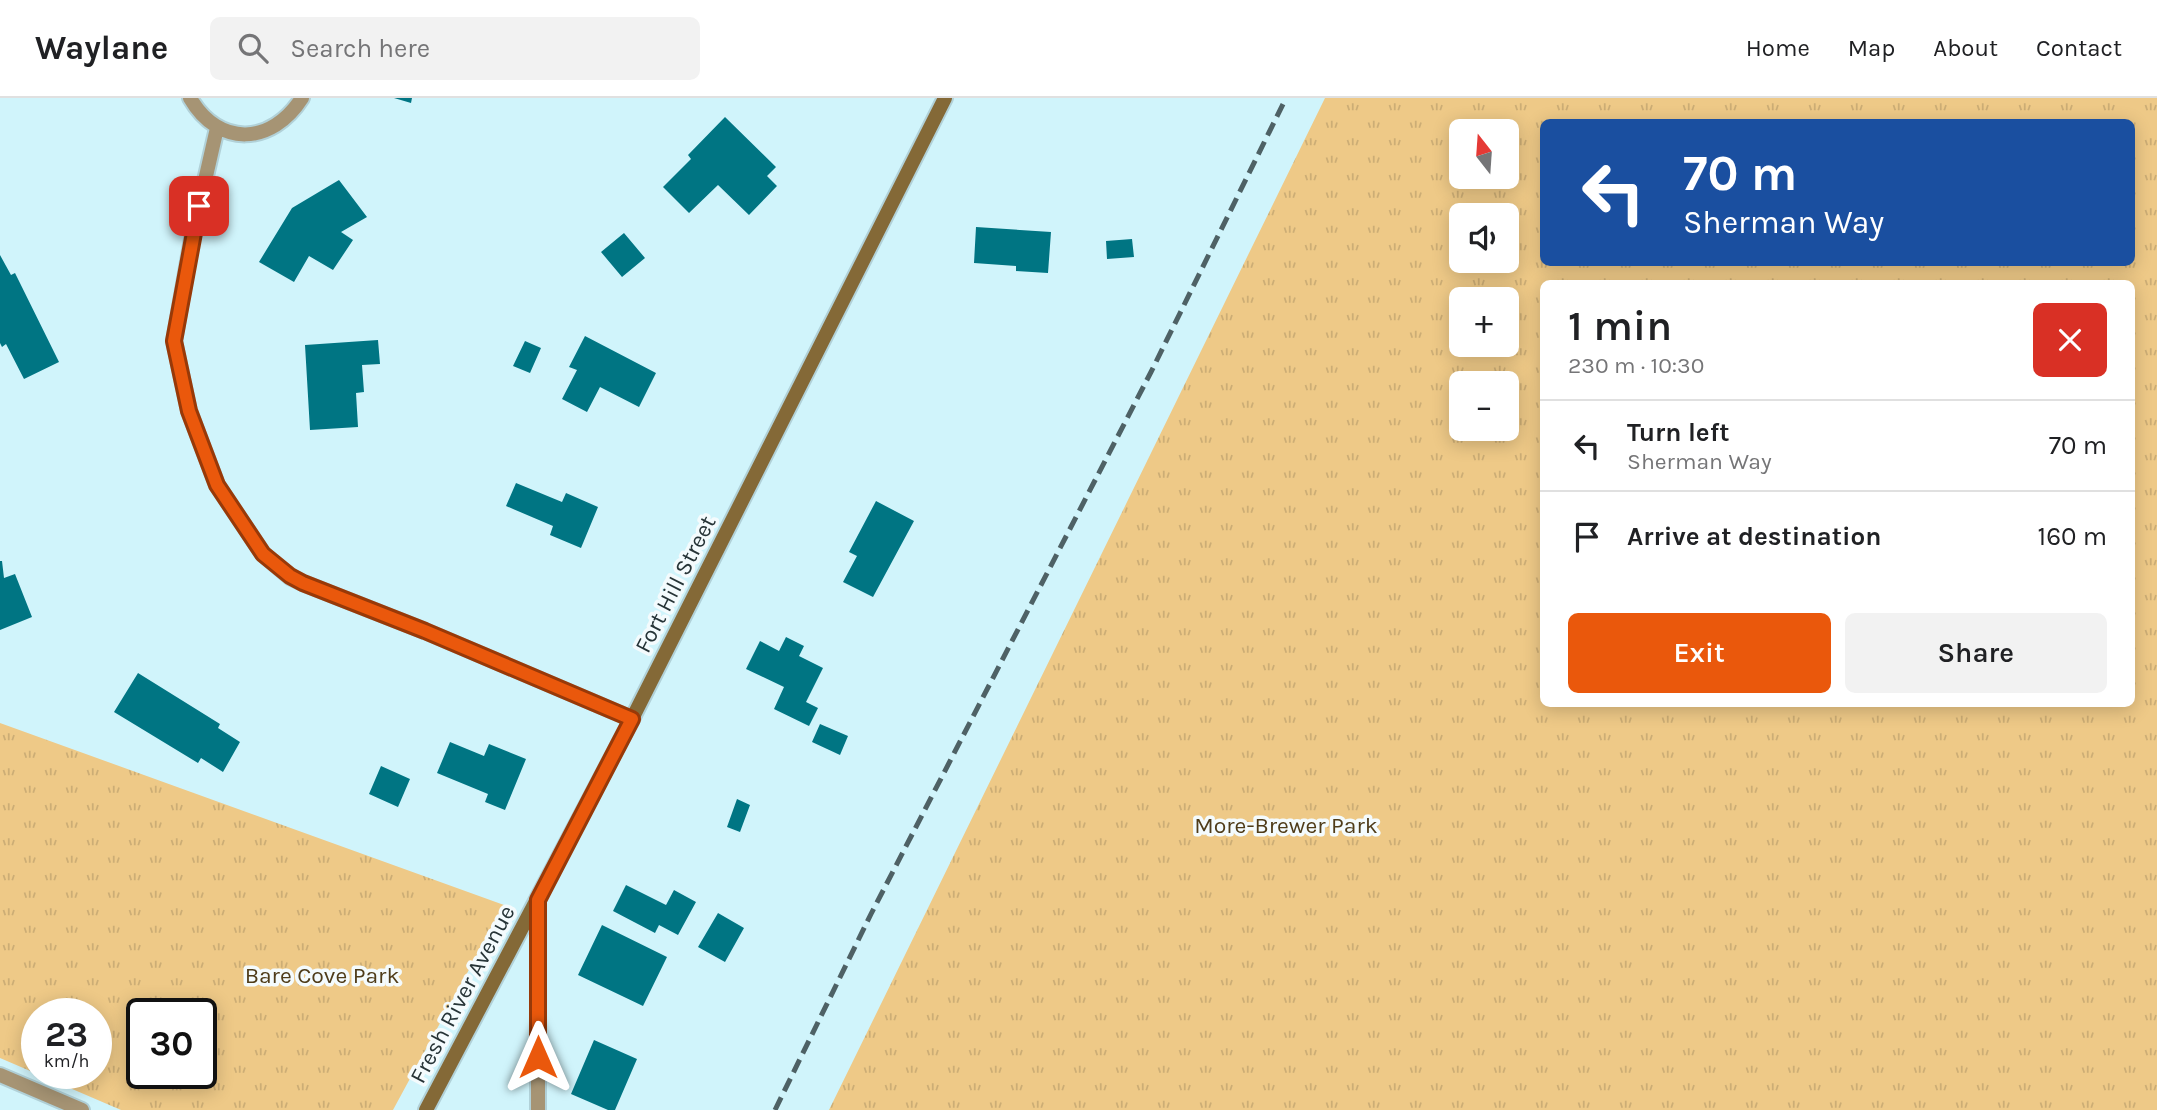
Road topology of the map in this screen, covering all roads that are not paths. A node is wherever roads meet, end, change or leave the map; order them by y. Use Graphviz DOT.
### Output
graph roads {
  1 [pos="190,98"];
  2 [pos="302,98"];
  3 [pos="944,98"];
  4 [pos="217,128"];
  5 [pos="632,719"];
  6 [pos="538,900"];
  7 [pos="0,1075"];
  8 [pos="82,1110"];
  9 [pos="426,1110"];
  10 [pos="538,1110"];
  1 -- 4 [label="street"];
  2 -- 4 [label="street"];
  3 -- 5 [label="main road, Fort Hill Street"];
  4 -- 5 [label="street"];
  5 -- 6 [label="main road, Fort Hill Street"];
  6 -- 9 [label="main road, Fresh River Avenue"];
  6 -- 10 [label="street, Fort Hill Street"];
  7 -- 8 [label="street"];
}
